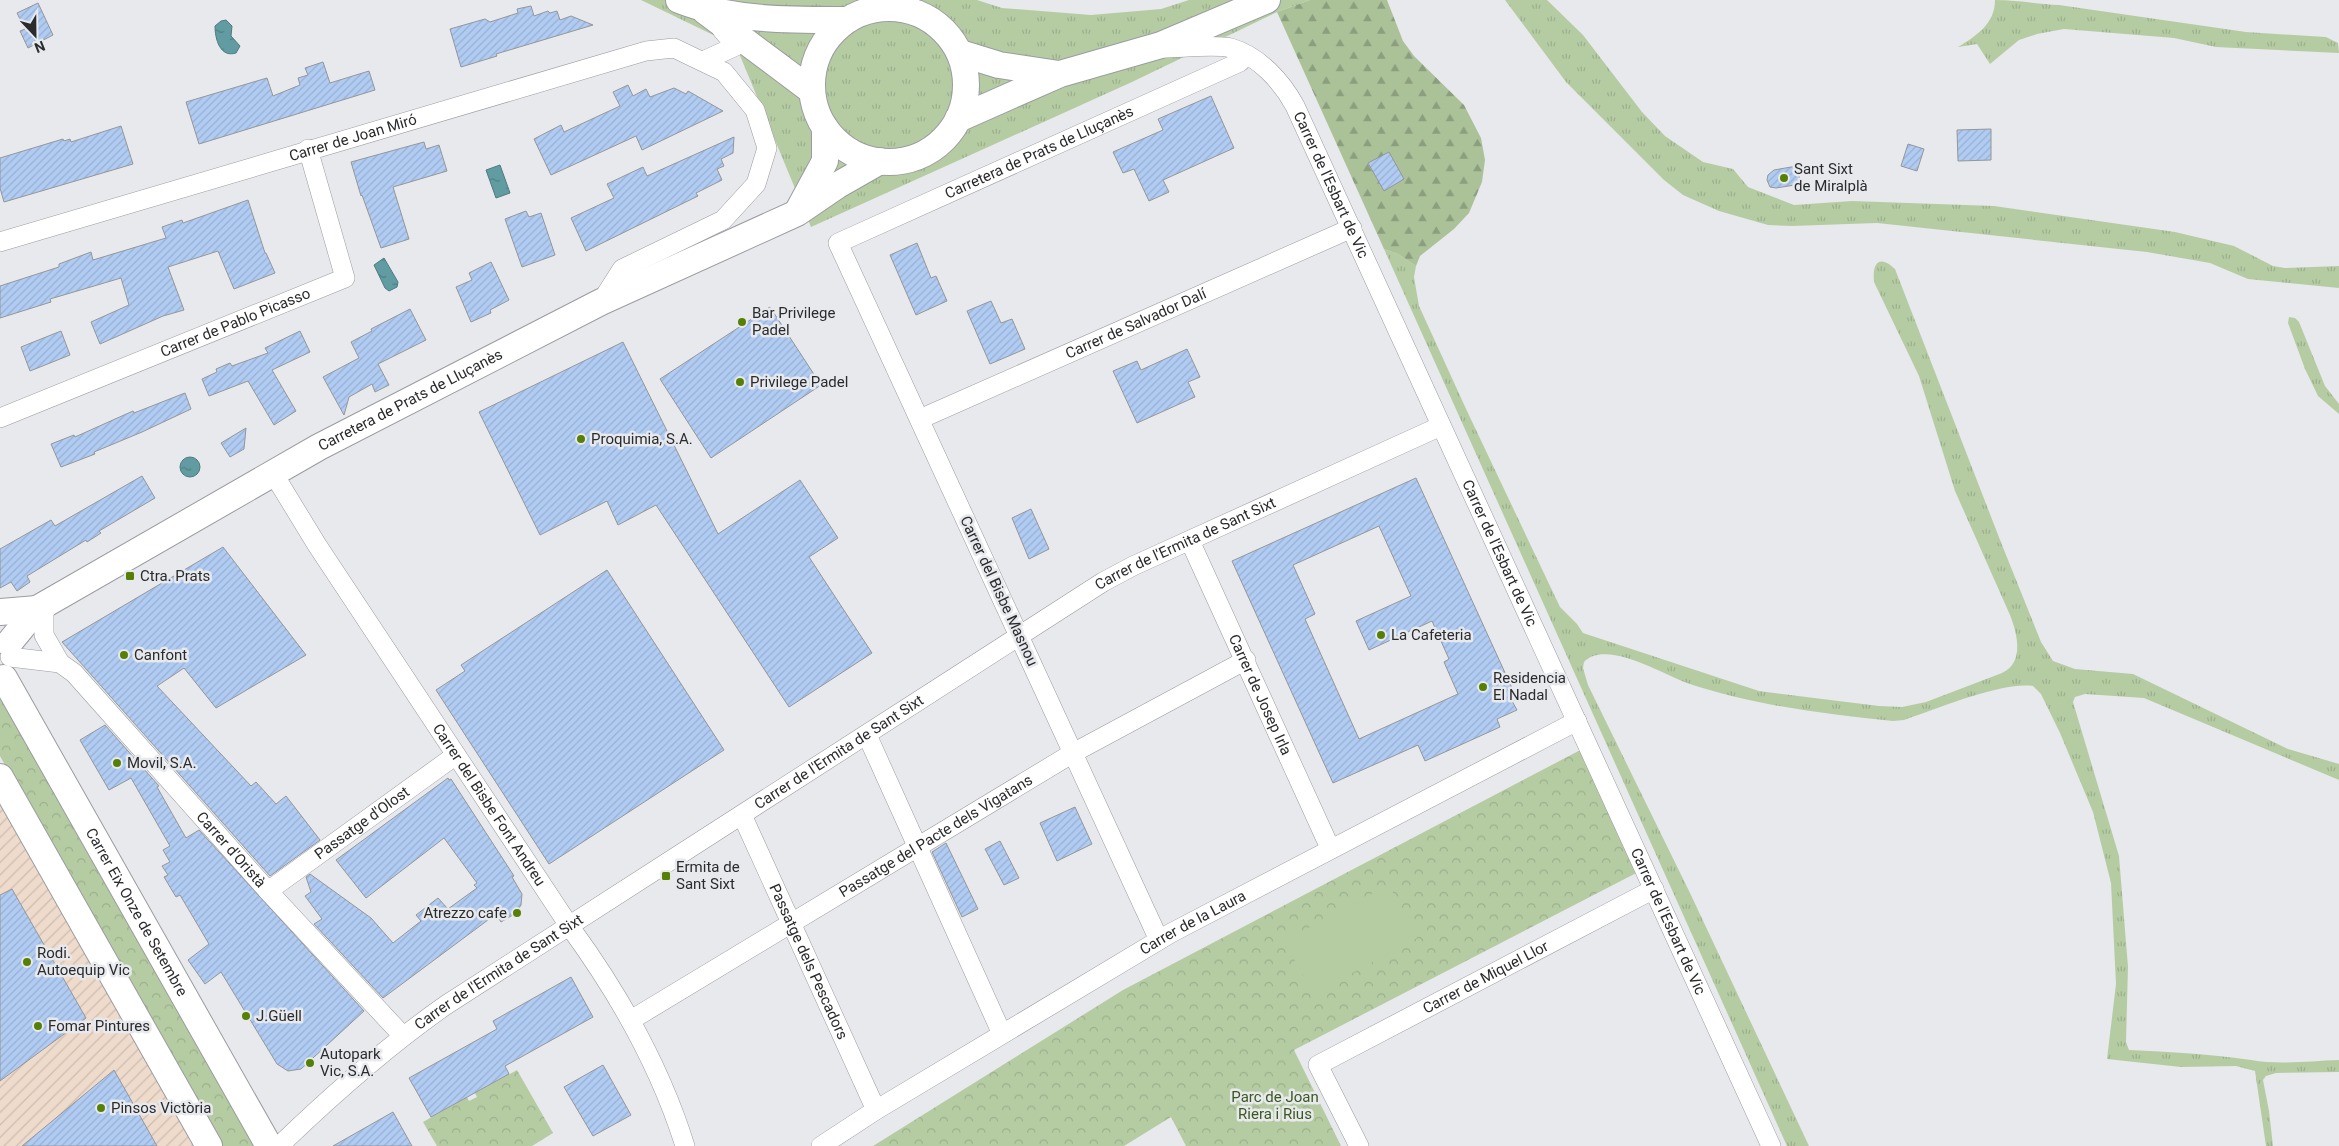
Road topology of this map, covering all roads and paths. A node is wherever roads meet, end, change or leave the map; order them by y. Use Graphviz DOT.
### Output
graph roads {
  1 [pos="1267,0"];
  2 [pos="691,4"];
  3 [pos="846,20"];
  4 [pos="1161,45"];
  5 [pos="960,53"];
  6 [pos="703,61"];
  7 [pos="1240,62"];
  8 [pos="1060,74"];
  9 [pos="812,91"];
  10 [pos="958,119"];
  11 [pos="825,128"];
  12 [pos="308,150"];
  13 [pos="880,161"];
  14 [pos="797,213"];
  15 [pos="1352,228"];
  16 [pos="0,242"];
  17 [pos="838,243"];
  18 [pos="601,302"];
  19 [pos="0,418"];
  20 [pos="920,419"];
  21 [pos="1441,426"];
  22 [pos="273,473"];
  23 [pos="1190,541"];
  24 [pos="40,607"];
  25 [pos="0,612"];
  26 [pos="1020,636"];
  27 [pos="4,657"];
  28 [pos="1246,660"];
  29 [pos="60,663"];
  30 [pos="1577,721"];
  31 [pos="867,735"];
  32 [pos="1073,753"];
  33 [pos="456,755"];
  34 [pos="0,777"];
  35 [pos="742,815"];
  36 [pos="918,846"];
  37 [pos="1330,848"];
  38 [pos="1654,889"];
  39 [pos="268,891"];
  40 [pos="792,923"];
  41 [pos="570,927"];
  42 [pos="1159,940"];
  43 [pos="631,1020"];
  44 [pos="1002,1034"];
  45 [pos="402,1035"];
  46 [pos="876,1110"];
  47 [pos="209,1146"];
  48 [pos="269,1146"];
  49 [pos="279,1146"];
  50 [pos="685,1146"];
  51 [pos="821,1146"];
  52 [pos="1359,1146"];
  53 [pos="1771,1146"];
  1 -- 4 [label="street"];
  2 -- 3 [label="street"];
  2 -- 6 [label="street"];
  2 -- 9 [label="street"];
  3 -- 5 [label="street"];
  3 -- 9 [label="street"];
  4 -- 8 [label="street"];
  4 -- 15 [label="street, Carrer de l'Esbart de Vic"];
  5 -- 8 [label="street"];
  5 -- 10 [label="street"];
  6 -- 12 [label="street, Carrer de Joan Miró"];
  6 -- 18 [label="street, Carrer de Joan Miró"];
  7 -- 17 [label="street, Carretera de Prats de Lluçanès"];
  8 -- 10 [label="street"];
  9 -- 11 [label="street"];
  10 -- 13 [label="street"];
  11 -- 13 [label="street"];
  11 -- 14 [label="street"];
  12 -- 16 [label="street, Carrer de Joan Miró"];
  12 -- 19 [label="street, Carrer de Pablo Picasso"];
  13 -- 14 [label="street, Carretera de Prats de Lluçanès"];
  14 -- 18 [label="street, Carretera de Prats de Lluçanès"];
  15 -- 20 [label="street, Carrer de Salvador Dalí"];
  15 -- 21 [label="street, Carrer de l'Esbart de Vic"];
  17 -- 20 [label="street, Carrer del Bisbe Masnou"];
  18 -- 22 [label="street, Carretera de Prats de Lluçanès"];
  20 -- 26 [label="street, Carrer del Bisbe Masnou"];
  21 -- 23 [label="street, Carrer de l'Ermita de Sant Sixt"];
  21 -- 30 [label="street, Carrer de l'Esbart de Vic"];
  22 -- 24 [label="street, Carretera de Prats de Lluçanès"];
  22 -- 33 [label="street, Carrer del Bisbe Font Andreu"];
  23 -- 26 [label="street, Carrer de l'Ermita de Sant Sixt"];
  23 -- 28 [label="street, Carrer de Josep Irla"];
  24 -- 25 [label="street, Carretera de Prats de Lluçanès"];
  24 -- 27 [label="street, Carretera de Prats de Lluçanès"];
  24 -- 29 [label="street, Carrer d'Oristà"];
  26 -- 31 [label="street, Carrer de l'Ermita de Sant Sixt"];
  26 -- 32 [label="street, Carrer del Bisbe Masnou"];
  27 -- 29 [label="street"];
  27 -- 48 [label="street, Carrer Eix Onze de Setembre"];
  28 -- 32 [label="street, Passatge del Pacte dels Vigatans"];
  28 -- 37 [label="street, Carrer de Josep Irla"];
  29 -- 39 [label="street, Carrer d'Oristà"];
  30 -- 37 [label="street, Carrer de la Laura"];
  30 -- 38 [label="street, Carrer de l'Esbart de Vic"];
  31 -- 35 [label="street, Carrer de l'Ermita de Sant Sixt"];
  31 -- 36 [label="street"];
  32 -- 36 [label="street, Passatge del Pacte dels Vigatans"];
  32 -- 42 [label="street, Carrer del Bisbe Masnou"];
  33 -- 39 [label="street, Passatge d'Olost"];
  33 -- 41 [label="street, Carrer del Bisbe Font Andreu"];
  34 -- 47 [label="street"];
  35 -- 40 [label="street, Passatge dels Pescadors"];
  35 -- 41 [label="street, Carrer de l'Ermita de Sant Sixt"];
  36 -- 40 [label="street, Passatge del Pacte dels Vigatans"];
  36 -- 44 [label="street"];
  37 -- 42 [label="street, Carrer de la Laura"];
  38 -- 52 [label="street, Carrer de Miquel Llor"];
  38 -- 53 [label="street, Carrer de l'Esbart de Vic"];
  39 -- 45 [label="street, Carrer d'Oristà"];
  40 -- 43 [label="street, Passatge del Pacte dels Vigatans"];
  40 -- 46 [label="street, Passatge dels Pescadors"];
  41 -- 43 [label="street, Carrer del Bisbe Font Andreu"];
  41 -- 45 [label="street, Carrer de l'Ermita de Sant Sixt"];
  42 -- 44 [label="street, Carrer de la Laura"];
  43 -- 50 [label="street, Carrer del Bisbe Font Andreu"];
  44 -- 46 [label="street, Carrer de la Laura"];
  45 -- 49 [label="street, Carrer de l'Ermita de Sant Sixt"];
  46 -- 51 [label="street, Carrer de la Laura"];
}
